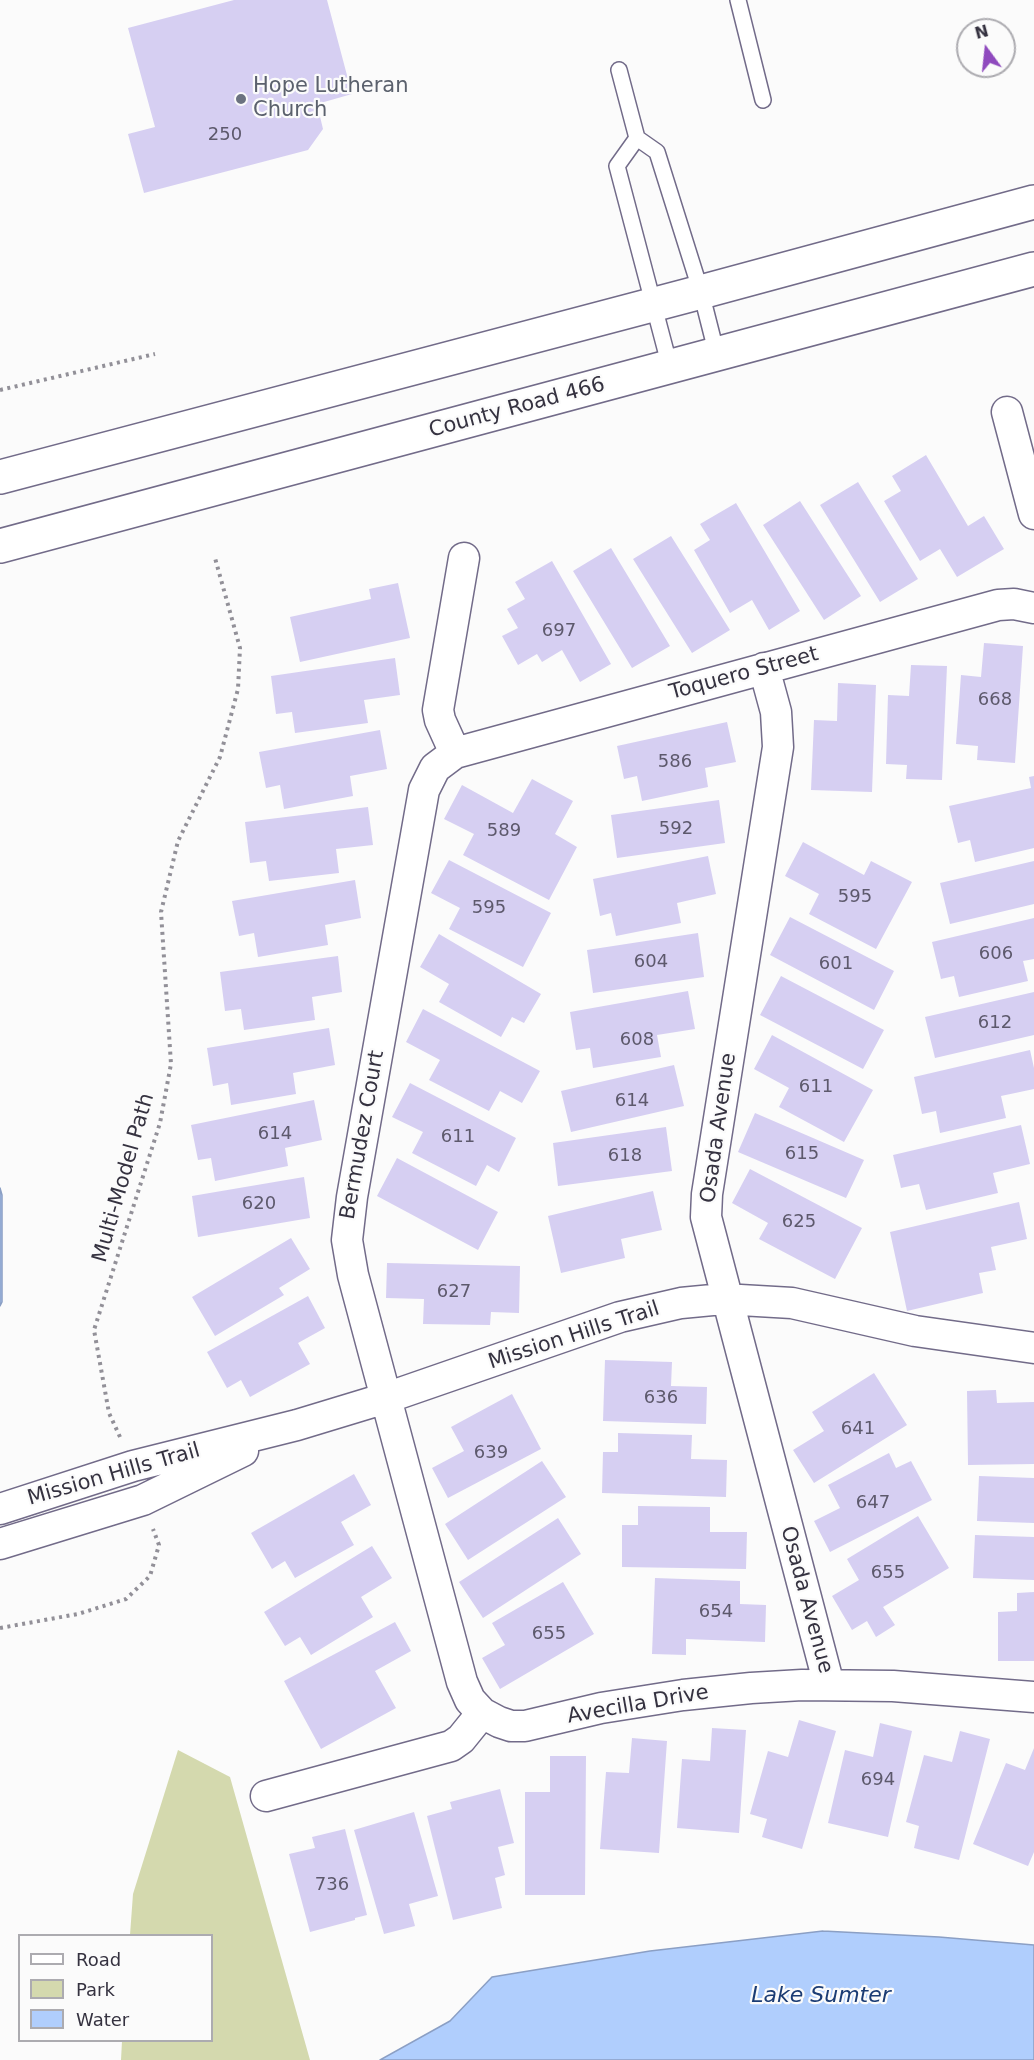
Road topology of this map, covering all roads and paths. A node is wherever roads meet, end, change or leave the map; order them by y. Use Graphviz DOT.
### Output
graph roads {
  1 [pos="738,0"];
  2 [pos="620,70"];
  3 [pos="763,100"];
  4 [pos="637,138"];
  5 [pos="1034,202"];
  6 [pos="1034,269"];
  7 [pos="700,292"];
  8 [pos="653,304"];
  9 [pos="155,354"];
  10 [pos="717,355"];
  11 [pos="670,367"];
  12 [pos="0,390"];
  13 [pos="1007,412"];
  14 [pos="0,477"];
  15 [pos="1034,514"];
  16 [pos="0,546"];
  17 [pos="215,558"];
  18 [pos="464,558"];
  19 [pos="1034,608"];
  20 [pos="764,668"];
  21 [pos="455,753"];
  22 [pos="726,1300"];
  23 [pos="1034,1348"];
  24 [pos="386,1398"];
  25 [pos="297,1425"];
  26 [pos="133,1466"];
  27 [pos="143,1500"];
  28 [pos="0,1509"];
  29 [pos="0,1544"];
  30 [pos="0,1628"];
  31 [pos="829,1685"];
  32 [pos="1034,1697"];
  33 [pos="482,1713"];
  34 [pos="266,1796"];
  1 -- 3 [label="lane"];
  2 -- 4 [label="lane"];
  4 -- 7 [label="lane"];
  4 -- 8 [label="lane"];
  5 -- 7 [label="main road"];
  6 -- 10 [label="main road, County Road 466"];
  7 -- 8 [label="main road"];
  7 -- 10 [label="lane"];
  8 -- 11 [label="lane"];
  8 -- 14 [label="main road"];
  9 -- 12 [label="path"];
  10 -- 11 [label="main road, County Road 466"];
  11 -- 16 [label="main road, County Road 466"];
  13 -- 15 [label="street"];
  17 -- 26 [label="path, Multi-Model Path"];
  18 -- 21 [label="street"];
  19 -- 20 [label="street, Toquero Street"];
  20 -- 21 [label="street, Toquero Street"];
  20 -- 22 [label="street, Osada Avenue"];
  21 -- 24 [label="street, Bermudez Court"];
  22 -- 23 [label="street, Mission Hills Trail"];
  22 -- 24 [label="street, Mission Hills Trail"];
  22 -- 31 [label="street, Osada Avenue"];
  24 -- 25 [label="street, Mission Hills Trail"];
  24 -- 33 [label="street, Bermudez Court"];
  25 -- 26 [label="street, Mission Hills Trail"];
  25 -- 27 [label="street, Mission Hills Trail"];
  26 -- 28 [label="street, Mission Hills Trail"];
  27 -- 29 [label="street, Mission Hills Trail"];
  27 -- 30 [label="path"];
  31 -- 32 [label="street, Avecilla Drive"];
  31 -- 33 [label="street, Avecilla Drive"];
  33 -- 34 [label="street"];
}
